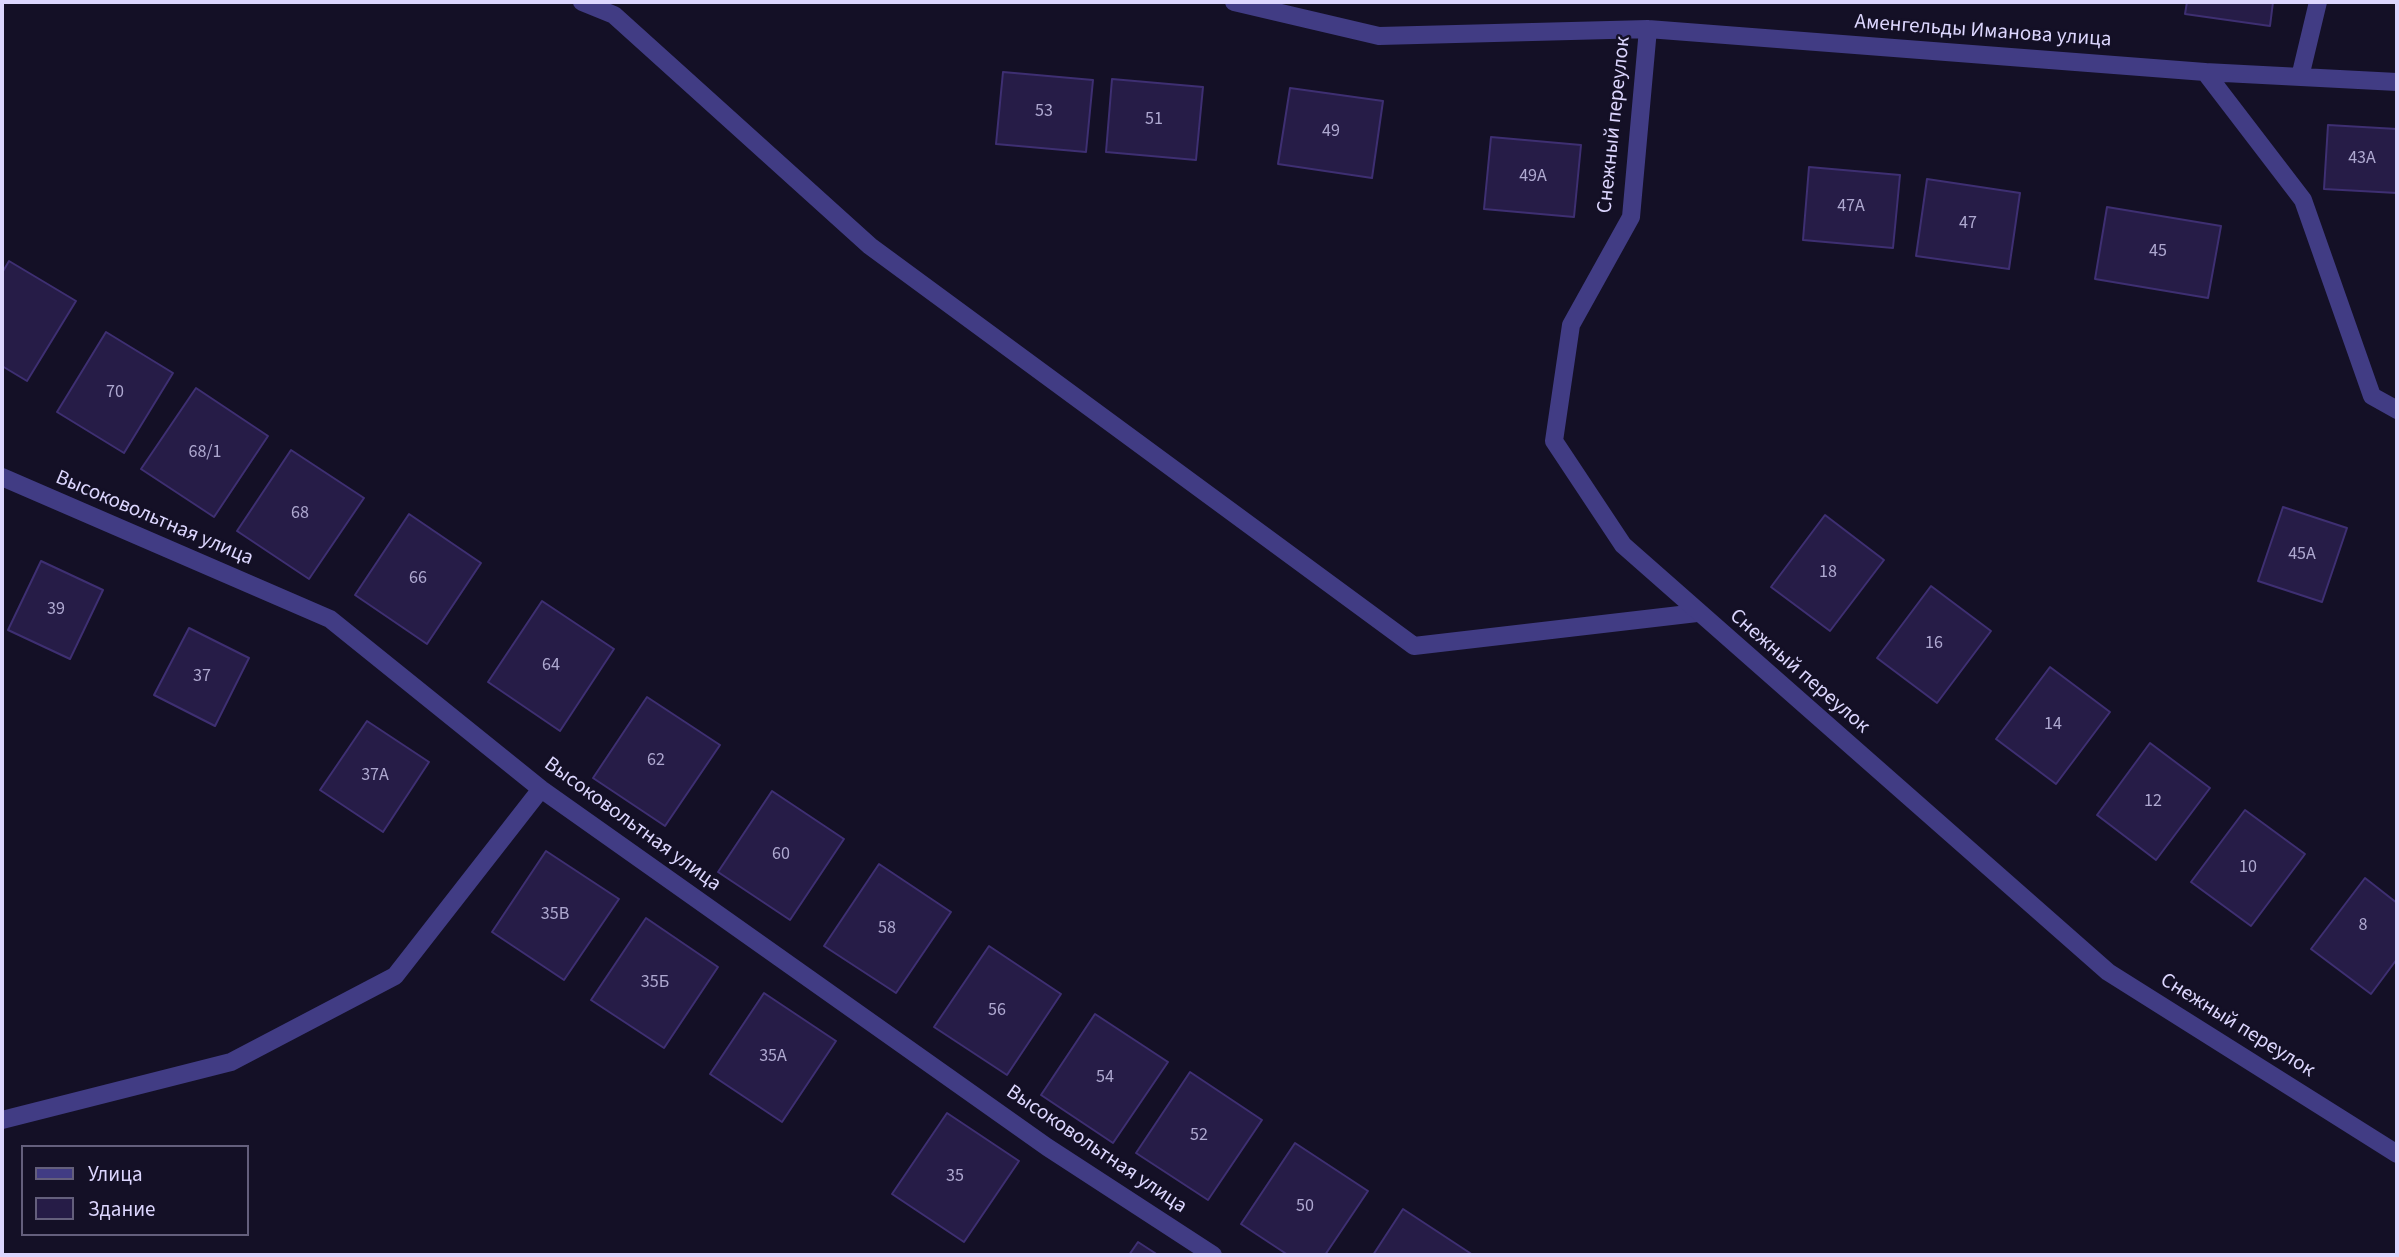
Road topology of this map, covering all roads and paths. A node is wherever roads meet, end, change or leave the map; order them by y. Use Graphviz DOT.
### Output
graph roads {
  1 [pos="582,2"];
  2 [pos="1234,2"];
  3 [pos="2319,2"];
  4 [pos="1648,29"];
  5 [pos="2205,72"];
  6 [pos="2300,77"];
  7 [pos="2397,82"];
  8 [pos="2397,410"];
  9 [pos="2,477"];
  10 [pos="1697,613"];
  11 [pos="541,789"];
  12 [pos="2,1120"];
  13 [pos="2397,1154"];
  14 [pos="1213,1255"];
  1 -- 10 [label="street"];
  2 -- 4 [label="street, Аменгельды Иманова улица"];
  3 -- 6 [label="street"];
  4 -- 5 [label="street, Аменгельды Иманова улица"];
  4 -- 10 [label="street, Снежный переулок"];
  5 -- 6 [label="street, Аменгельды Иманова улица"];
  5 -- 8 [label="street"];
  6 -- 7 [label="street, Аменгельды Иманова улица"];
  9 -- 11 [label="street, Высоковольтная улица"];
  10 -- 13 [label="street, Снежный переулок"];
  11 -- 12 [label="street"];
  11 -- 14 [label="street, Высоковольтная улица"];
}
